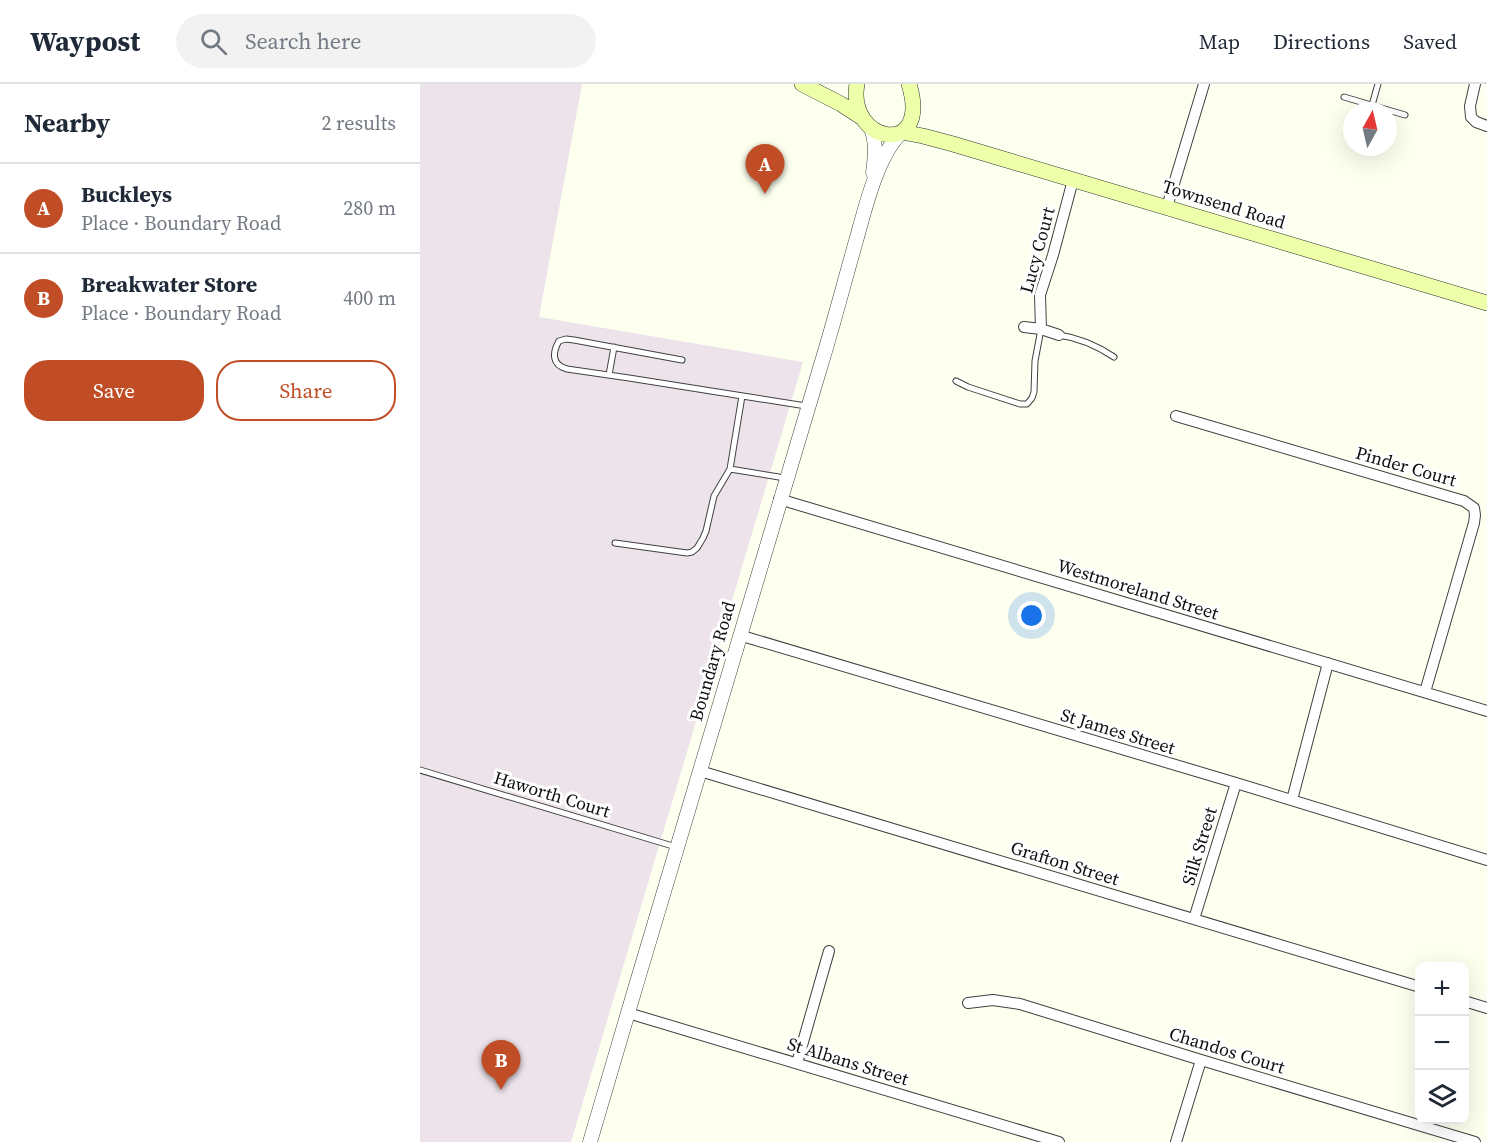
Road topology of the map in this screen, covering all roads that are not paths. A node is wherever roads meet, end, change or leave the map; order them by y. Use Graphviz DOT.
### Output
graph roads {
  1 [pos="802,84"];
  2 [pos="856,84"];
  3 [pos="1204,84"];
  4 [pos="1377,84"];
  5 [pos="1475,84"];
  6 [pos="911,92"];
  7 [pos="1344,97"];
  8 [pos="1362,102"];
  9 [pos="1373,102"];
  10 [pos="1397,113"];
  11 [pos="1405,115"];
  12 [pos="868,124"];
  13 [pos="1487,126"];
  14 [pos="901,133"];
  15 [pos="950,143"];
  16 [pos="1073,180"];
  17 [pos="870,190"];
  18 [pos="1167,207"];
  19 [pos="1487,303"];
  20 [pos="1024,327"];
  21 [pos="1041,330"];
  22 [pos="1059,335"];
  23 [pos="614,347"];
  24 [pos="1114,357"];
  25 [pos="682,360"];
  26 [pos="609,375"];
  27 [pos="956,381"];
  28 [pos="742,396"];
  29 [pos="808,407"];
  30 [pos="1176,416"];
  31 [pos="730,469"];
  32 [pos="785,478"];
  33 [pos="779,499"];
  34 [pos="615,543"];
  35 [pos="739,635"];
  36 [pos="1328,663"];
  37 [pos="1425,692"];
  38 [pos="1487,711"];
  39 [pos="420,770"];
  40 [pos="700,771"];
  41 [pos="1236,783"];
  42 [pos="1292,800"];
  43 [pos="676,847"];
  44 [pos="1487,860"];
  45 [pos="1194,919"];
  46 [pos="829,951"];
  47 [pos="1415,986"];
  48 [pos="968,1003"];
  49 [pos="1469,1003"];
  50 [pos="1487,1008"];
  51 [pos="628,1013"];
  52 [pos="1201,1060"];
  53 [pos="797,1063"];
  54 [pos="590,1142"];
  55 [pos="1059,1142"];
  56 [pos="1176,1142"];
  57 [pos="1475,1142"];
  1 -- 12 [label="main road, Townsend Road"];
  2 -- 12 [label="main road"];
  3 -- 18 [label="street"];
  4 -- 9 [label="lane"];
  5 -- 13 [label="street"];
  6 -- 14 [label="main road"];
  6 -- 15 [label="main road, Townsend Road"];
  7 -- 8 [label="lane"];
  10 -- 11 [label="lane"];
  12 -- 14 [label="main road, Townsend Road"];
  12 -- 17 [label="street, Boundary Road"];
  14 -- 15 [label="main road, Townsend Road"];
  14 -- 17 [label="street, Boundary Road"];
  15 -- 16 [label="main road, Townsend Road"];
  16 -- 18 [label="main road, Townsend Road"];
  16 -- 21 [label="street, Lucy Court"];
  17 -- 29 [label="street, Boundary Road"];
  18 -- 19 [label="main road, Townsend Road"];
  20 -- 21 [label="street"];
  21 -- 22 [label="street"];
  21 -- 27 [label="lane, Lucy Court"];
  22 -- 24 [label="lane"];
  23 -- 25 [label="lane"];
  23 -- 26 [label="lane"];
  23 -- 26 [label="lane"];
  26 -- 28 [label="lane"];
  28 -- 29 [label="lane"];
  28 -- 31 [label="lane"];
  29 -- 32 [label="street, Boundary Road"];
  30 -- 37 [label="street, Pinder Court"];
  31 -- 32 [label="lane"];
  31 -- 34 [label="lane"];
  32 -- 33 [label="street, Boundary Road"];
  33 -- 35 [label="street, Boundary Road"];
  33 -- 36 [label="street, Westmoreland Street"];
  35 -- 40 [label="street, Boundary Road"];
  35 -- 41 [label="street, St James Street"];
  36 -- 37 [label="street, Westmoreland Street"];
  36 -- 42 [label="street"];
  37 -- 38 [label="street, Westmoreland Street"];
  39 -- 43 [label="lane, Haworth Court"];
  40 -- 43 [label="street, Boundary Road"];
  40 -- 45 [label="street, Grafton Street"];
  41 -- 42 [label="street, St James Street"];
  41 -- 45 [label="street, Silk Street"];
  42 -- 44 [label="street, St James Street"];
  43 -- 51 [label="street, Boundary Road"];
  45 -- 47 [label="street, Grafton Street"];
  46 -- 53 [label="street"];
  48 -- 52 [label="street, Chandos Court"];
  49 -- 50 [label="street"];
  51 -- 53 [label="street, St Albans Street"];
  51 -- 54 [label="street, Boundary Road"];
  52 -- 56 [label="street"];
  52 -- 57 [label="street, Chandos Court"];
  53 -- 55 [label="street, St Albans Street"];
}
